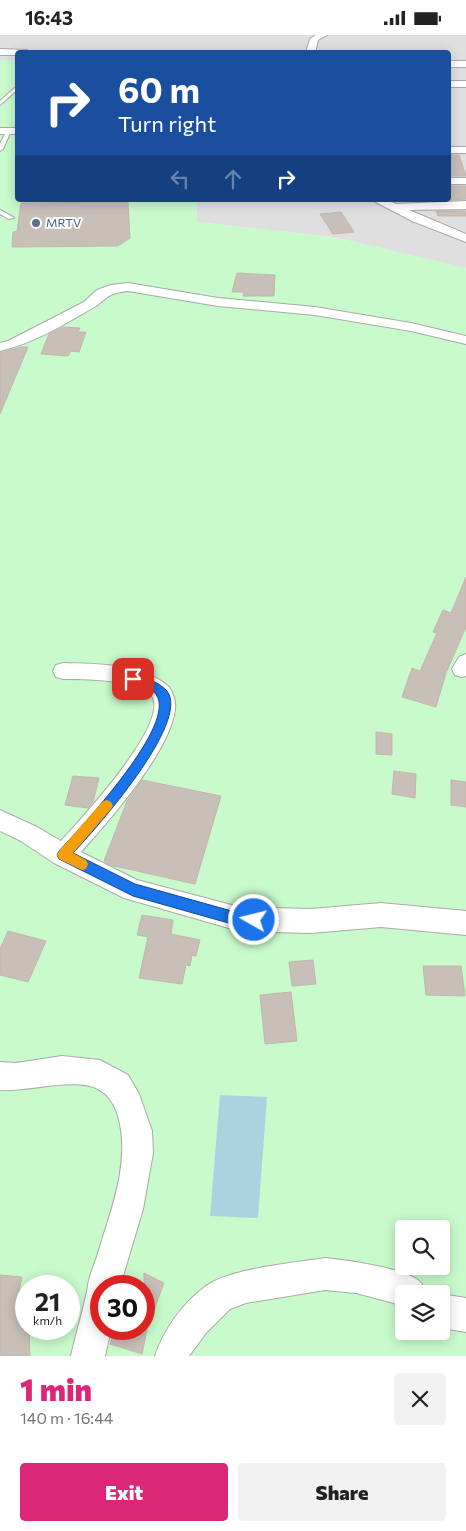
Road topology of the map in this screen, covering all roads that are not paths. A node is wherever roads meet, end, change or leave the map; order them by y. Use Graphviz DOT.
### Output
graph roads {
  1 [pos="323,35"];
  2 [pos="311,50"];
  3 [pos="0,52"];
  4 [pos="15,53"];
  5 [pos="451,64"];
  6 [pos="466,64"];
  7 [pos="451,83"];
  8 [pos="466,84"];
  9 [pos="15,89"];
  10 [pos="0,104"];
  11 [pos="9,131"];
  12 [pos="0,149"];
  13 [pos="451,150"];
  14 [pos="466,150"];
  15 [pos="451,181"];
  16 [pos="466,181"];
  17 [pos="382,202"];
  18 [pos="466,205"];
  19 [pos="392,207"];
  20 [pos="0,212"];
  21 [pos="10,218"];
  22 [pos="466,238"];
  23 [pos="466,340"];
  24 [pos="0,347"];
  25 [pos="63,671"];
  26 [pos="0,820"];
  27 [pos="63,855"];
  28 [pos="466,923"];
  29 [pos="0,1076"];
  30 [pos="107,1275"];
  31 [pos="395,1287"];
  32 [pos="450,1312"];
  33 [pos="466,1315"];
  34 [pos="92,1340"];
  35 [pos="88,1356"];
  36 [pos="172,1356"];
  1 -- 2 [label="street"];
  3 -- 4 [label="street"];
  5 -- 6 [label="street"];
  7 -- 8 [label="street"];
  9 -- 10 [label="lane"];
  11 -- 12 [label="lane"];
  13 -- 14 [label="street"];
  15 -- 16 [label="street"];
  17 -- 19 [label="street"];
  18 -- 19 [label="street"];
  19 -- 22 [label="street"];
  20 -- 21 [label="lane"];
  23 -- 24 [label="street"];
  25 -- 27 [label="street"];
  26 -- 27 [label="street"];
  27 -- 28 [label="street"];
  29 -- 30 [label="street"];
  31 -- 36 [label="street"];
  32 -- 33 [label="street"];
  34 -- 35 [label="street"];
}
